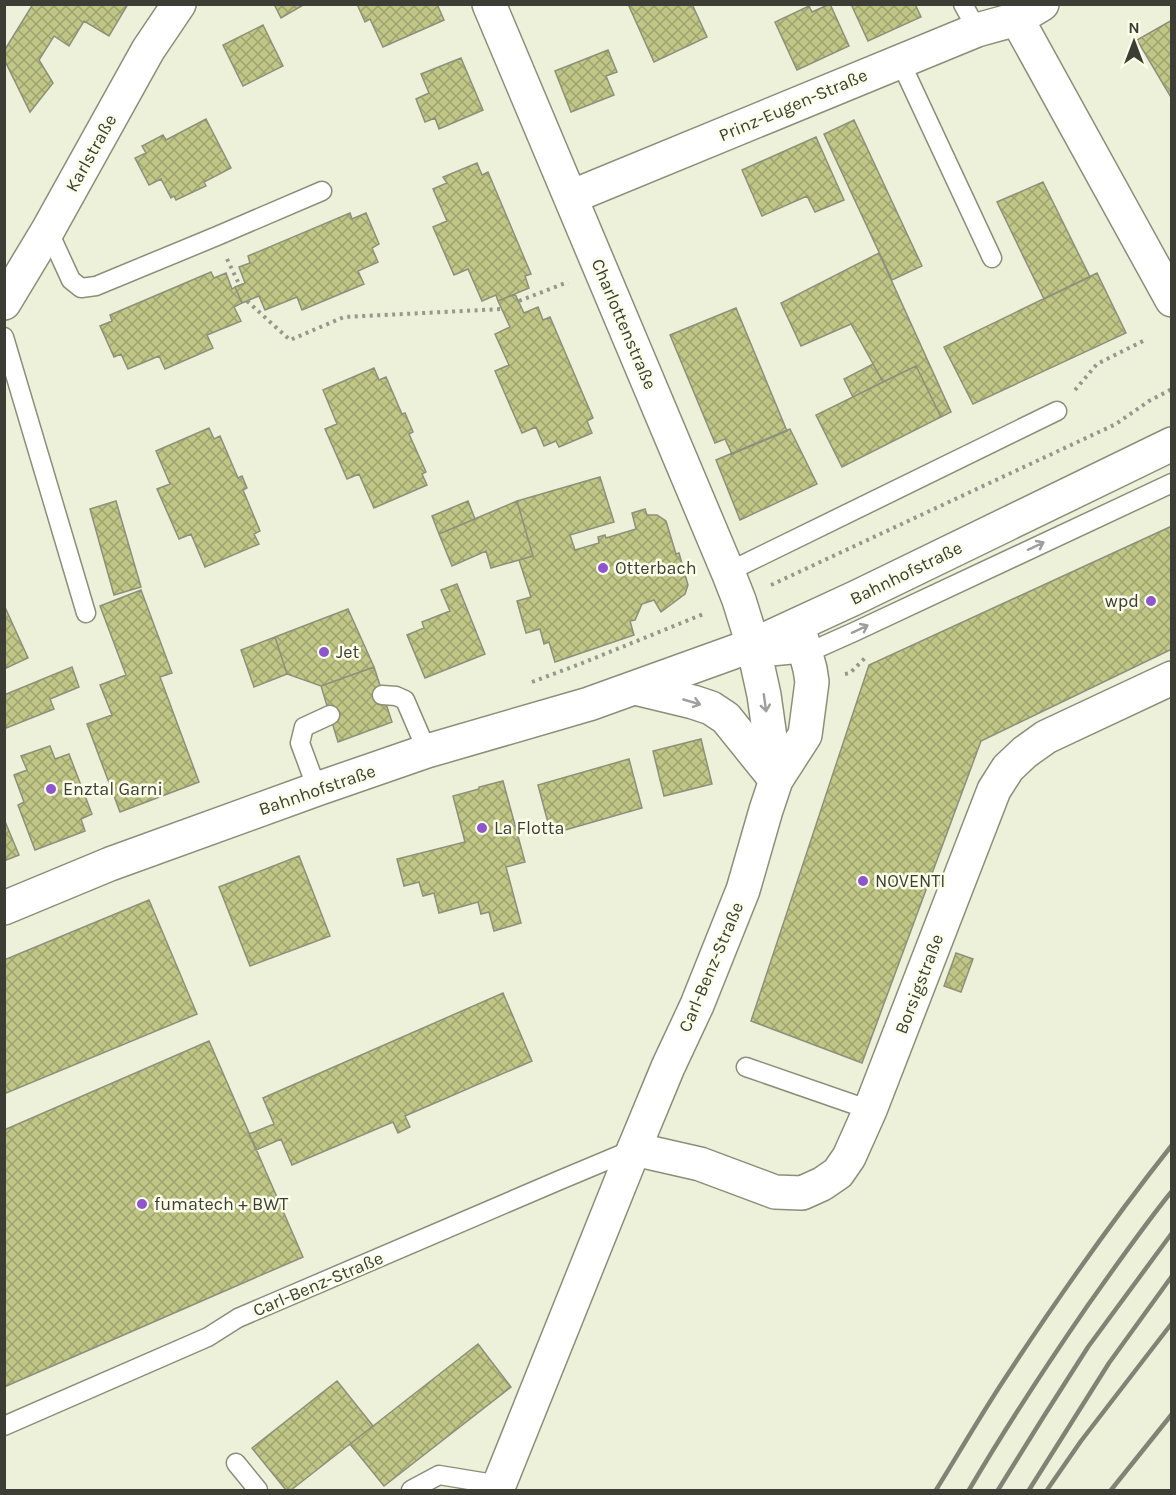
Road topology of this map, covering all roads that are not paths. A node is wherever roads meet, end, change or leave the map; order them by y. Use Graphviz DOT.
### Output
graph roads {
  1 [pos="179,4"];
  2 [pos="489,4"];
  3 [pos="1030,12"];
  4 [pos="970,17"];
  5 [pos="900,61"];
  6 [pos="322,191"];
  7 [pos="571,197"];
  8 [pos="48,230"];
  9 [pos="992,258"];
  10 [pos="1172,300"];
  11 [pos="4,303"];
  12 [pos="4,337"];
  13 [pos="1057,411"];
  14 [pos="1172,444"];
  15 [pos="1172,483"];
  16 [pos="733,586"];
  17 [pos="86,613"];
  18 [pos="802,639"];
  19 [pos="748,652"];
  20 [pos="1172,678"];
  21 [pos="635,688"];
  22 [pos="382,695"];
  23 [pos="330,715"];
  24 [pos="427,751"];
  25 [pos="776,780"];
  26 [pos="317,789"];
  27 [pos="4,908"];
  28 [pos="746,1067"];
  29 [pos="870,1110"];
  30 [pos="634,1149"];
  31 [pos="4,1426"];
  32 [pos="236,1462"];
  33 [pos="498,1488"];
  34 [pos="258,1491"];
  35 [pos="411,1491"];
  1 -- 8 [label="street, Karlstraße"];
  2 -- 7 [label="street, Charlottenstraße"];
  3 -- 4 [label="street, Prinz-Eugen-Straße"];
  3 -- 10 [label="street, Prinz-Eugen-Straße"];
  4 -- 5 [label="street, Prinz-Eugen-Straße"];
  5 -- 7 [label="street, Prinz-Eugen-Straße"];
  5 -- 9 [label="lane"];
  6 -- 8 [label="lane"];
  7 -- 16 [label="street, Charlottenstraße"];
  8 -- 11 [label="street, Karlstraße"];
  12 -- 17 [label="lane"];
  13 -- 16 [label="lane"];
  14 -- 18 [label="street, Bahnhofstraße"];
  18 -- 15 [label="lane, one-way"];
  16 -- 19 [label="street, Charlottenstraße"];
  18 -- 19 [label="street, Bahnhofstraße"];
  18 -- 25 [label="street, Carl-Benz-Straße"];
  19 -- 21 [label="street, Bahnhofstraße"];
  19 -- 25 [label="street, Carl-Benz-Straße, one-way"];
  20 -- 29 [label="street, Borsigstraße"];
  21 -- 24 [label="street, Bahnhofstraße"];
  21 -- 25 [label="street, one-way"];
  22 -- 24 [label="lane"];
  23 -- 26 [label="lane"];
  24 -- 26 [label="street, Bahnhofstraße"];
  25 -- 30 [label="street, Carl-Benz-Straße"];
  26 -- 27 [label="street, Bahnhofstraße"];
  28 -- 29 [label="lane"];
  29 -- 30 [label="street, Borsigstraße"];
  30 -- 31 [label="lane, Carl-Benz-Straße"];
  30 -- 33 [label="street, Carl-Benz-Straße"];
  32 -- 34 [label="lane"];
  33 -- 35 [label="lane"];
}
